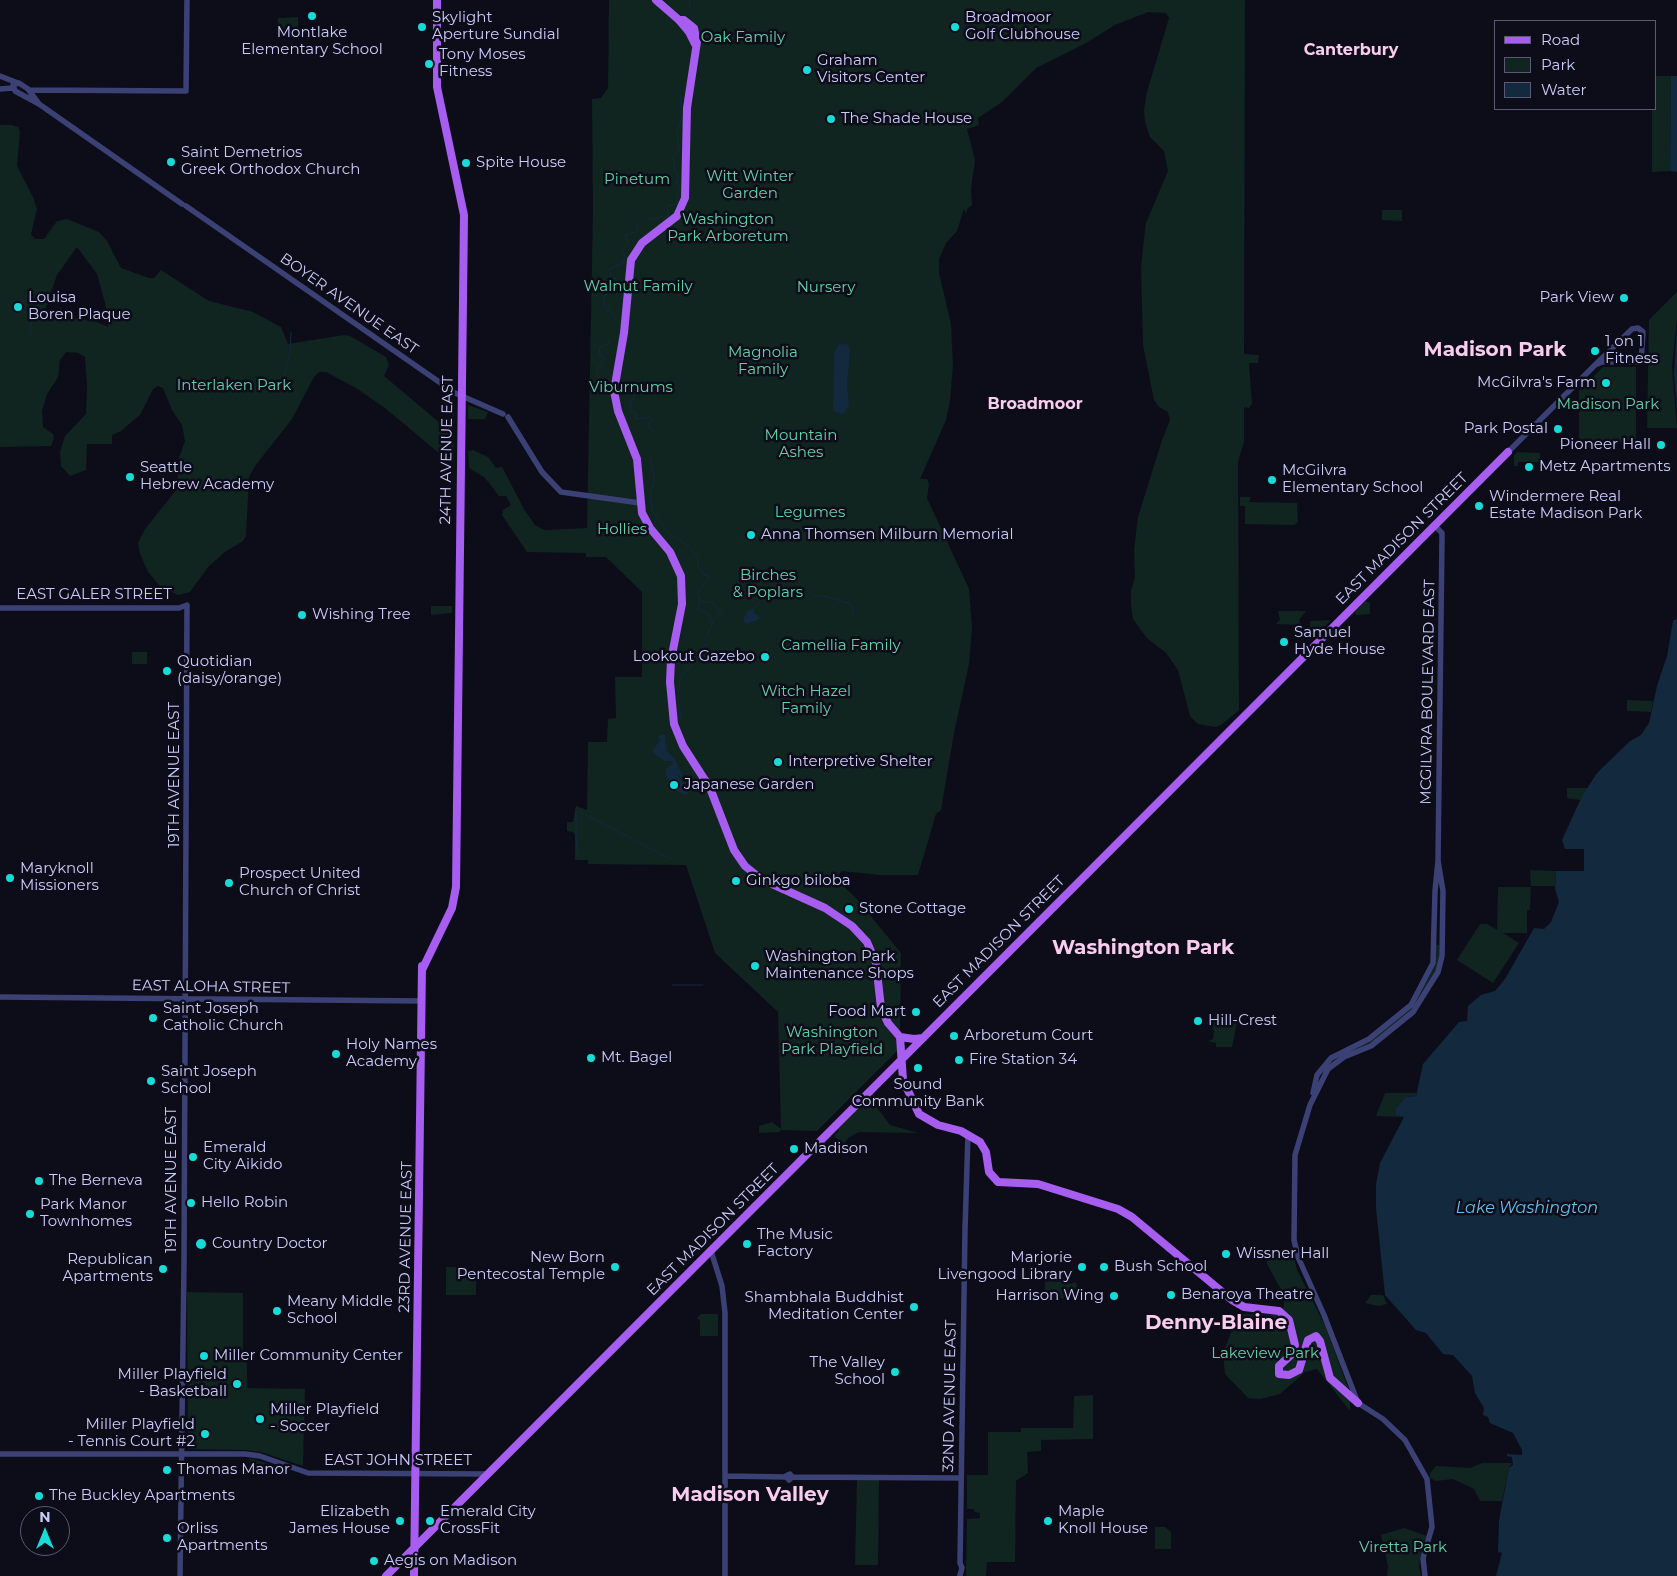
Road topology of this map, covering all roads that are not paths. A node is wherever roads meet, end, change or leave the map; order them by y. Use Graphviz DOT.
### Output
graph roads {
  1 [pos="187,0"];
  2 [pos="437,0"];
  3 [pos="656,0"];
  4 [pos="678,20"];
  5 [pos="696,46"];
  6 [pos="0,77"];
  7 [pos="18,83"];
  8 [pos="13,88"];
  9 [pos="0,89"];
  10 [pos="29,90"];
  11 [pos="25,97"];
  12 [pos="39,104"];
  13 [pos="1608,352"];
  14 [pos="1611,362"];
  15 [pos="1595,365"];
  16 [pos="462,398"];
  17 [pos="1508,452"];
  18 [pos="640,503"];
  19 [pos="1435,526"];
  20 [pos="187,605"];
  21 [pos="0,608"];
  22 [pos="1438,861"];
  23 [pos="1435,891"];
  24 [pos="1442,891"];
  25 [pos="454,904"];
  26 [pos="0,997"];
  27 [pos="185,999"];
  28 [pos="422,1001"];
  29 [pos="900,1037"];
  30 [pos="923,1038"];
  31 [pos="902,1059"];
  32 [pos="885,1077"];
  33 [pos="903,1080"];
  34 [pos="1310,1105"];
  35 [pos="968,1134"];
  36 [pos="711,1251"];
  37 [pos="1358,1403"];
  38 [pos="0,1454"];
  39 [pos="182,1455"];
  40 [pos="416,1474"];
  41 [pos="488,1474"];
  42 [pos="726,1476"];
  43 [pos="961,1478"];
  44 [pos="415,1547"];
  45 [pos="397,1565"];
  46 [pos="414,1571"];
  47 [pos="180,1576"];
  48 [pos="386,1576"];
  49 [pos="725,1576"];
  50 [pos="960,1576"];
  51 [pos="1425,1576"];
  1 -- 10 [label="street"];
  2 -- 16 [label="main road, 24TH AVENUE EAST"];
  3 -- 4 [label="main road"];
  4 -- 5 [label="main road"];
  4 -- 5 [label="main road"];
  5 -- 18 [label="main road"];
  6 -- 7 [label="street"];
  6 -- 8 [label="street"];
  7 -- 8 [label="street"];
  7 -- 10 [label="street"];
  8 -- 9 [label="street"];
  8 -- 11 [label="street, BOYER AVENUE EAST"];
  10 -- 11 [label="street"];
  10 -- 12 [label="street, BOYER AVENUE EAST"];
  11 -- 12 [label="street, BOYER AVENUE EAST"];
  12 -- 16 [label="street, BOYER AVENUE EAST"];
  13 -- 14 [label="street"];
  13 -- 14 [label="street, EAST MADISON STREET"];
  13 -- 15 [label="street, EAST MADISON STREET"];
  14 -- 15 [label="street"];
  15 -- 17 [label="street, EAST MADISON STREET"];
  16 -- 18 [label="street, BOYER AVENUE EAST"];
  16 -- 25 [label="main road, 24TH AVENUE EAST"];
  17 -- 19 [label="main road, EAST MADISON STREET"];
  18 -- 29 [label="main road"];
  19 -- 22 [label="street, MCGILVRA BOULEVARD EAST"];
  19 -- 30 [label="main road, EAST MADISON STREET"];
  20 -- 21 [label="street, EAST GALER STREET"];
  20 -- 27 [label="street, 19TH AVENUE EAST"];
  22 -- 23 [label="street, MCGILVRA BOULEVARD EAST"];
  22 -- 24 [label="street, MCGILVRA BOULEVARD EAST"];
  23 -- 24 [label="street"];
  23 -- 34 [label="street, MCGILVRA BOULEVARD EAST"];
  24 -- 34 [label="street, MCGILVRA BOULEVARD EAST"];
  25 -- 28 [label="main road, 23RD AVENUE EAST"];
  26 -- 27 [label="street, EAST ALOHA STREET"];
  27 -- 28 [label="street, EAST ALOHA STREET"];
  27 -- 39 [label="street, 19TH AVENUE EAST"];
  28 -- 40 [label="main road, 23RD AVENUE EAST"];
  29 -- 30 [label="main road"];
  29 -- 31 [label="main road"];
  30 -- 31 [label="main road, EAST MADISON STREET"];
  31 -- 32 [label="main road, EAST MADISON STREET"];
  31 -- 33 [label="main road"];
  32 -- 33 [label="main road"];
  32 -- 36 [label="main road, EAST MADISON STREET"];
  33 -- 35 [label="main road"];
  34 -- 37 [label="street, MCGILVRA BOULEVARD EAST"];
  35 -- 37 [label="main road"];
  35 -- 43 [label="street, 32ND AVENUE EAST"];
  36 -- 41 [label="main road, EAST MADISON STREET"];
  36 -- 42 [label="street"];
  37 -- 51 [label="street"];
  38 -- 39 [label="street, EAST JOHN STREET"];
  39 -- 40 [label="street, EAST JOHN STREET"];
  39 -- 47 [label="street, 19TH AVENUE EAST"];
  40 -- 41 [label="street, EAST JOHN STREET"];
  40 -- 44 [label="main road, 23RD AVENUE EAST"];
  41 -- 44 [label="main road, EAST MADISON STREET"];
  42 -- 43 [label="street"];
  42 -- 49 [label="street"];
  43 -- 50 [label="street, 32ND AVENUE EAST"];
  44 -- 45 [label="main road, EAST MADISON STREET"];
  44 -- 46 [label="main road, 23RD AVENUE EAST"];
  45 -- 46 [label="main road"];
  45 -- 48 [label="main road, EAST MADISON STREET"];
}
